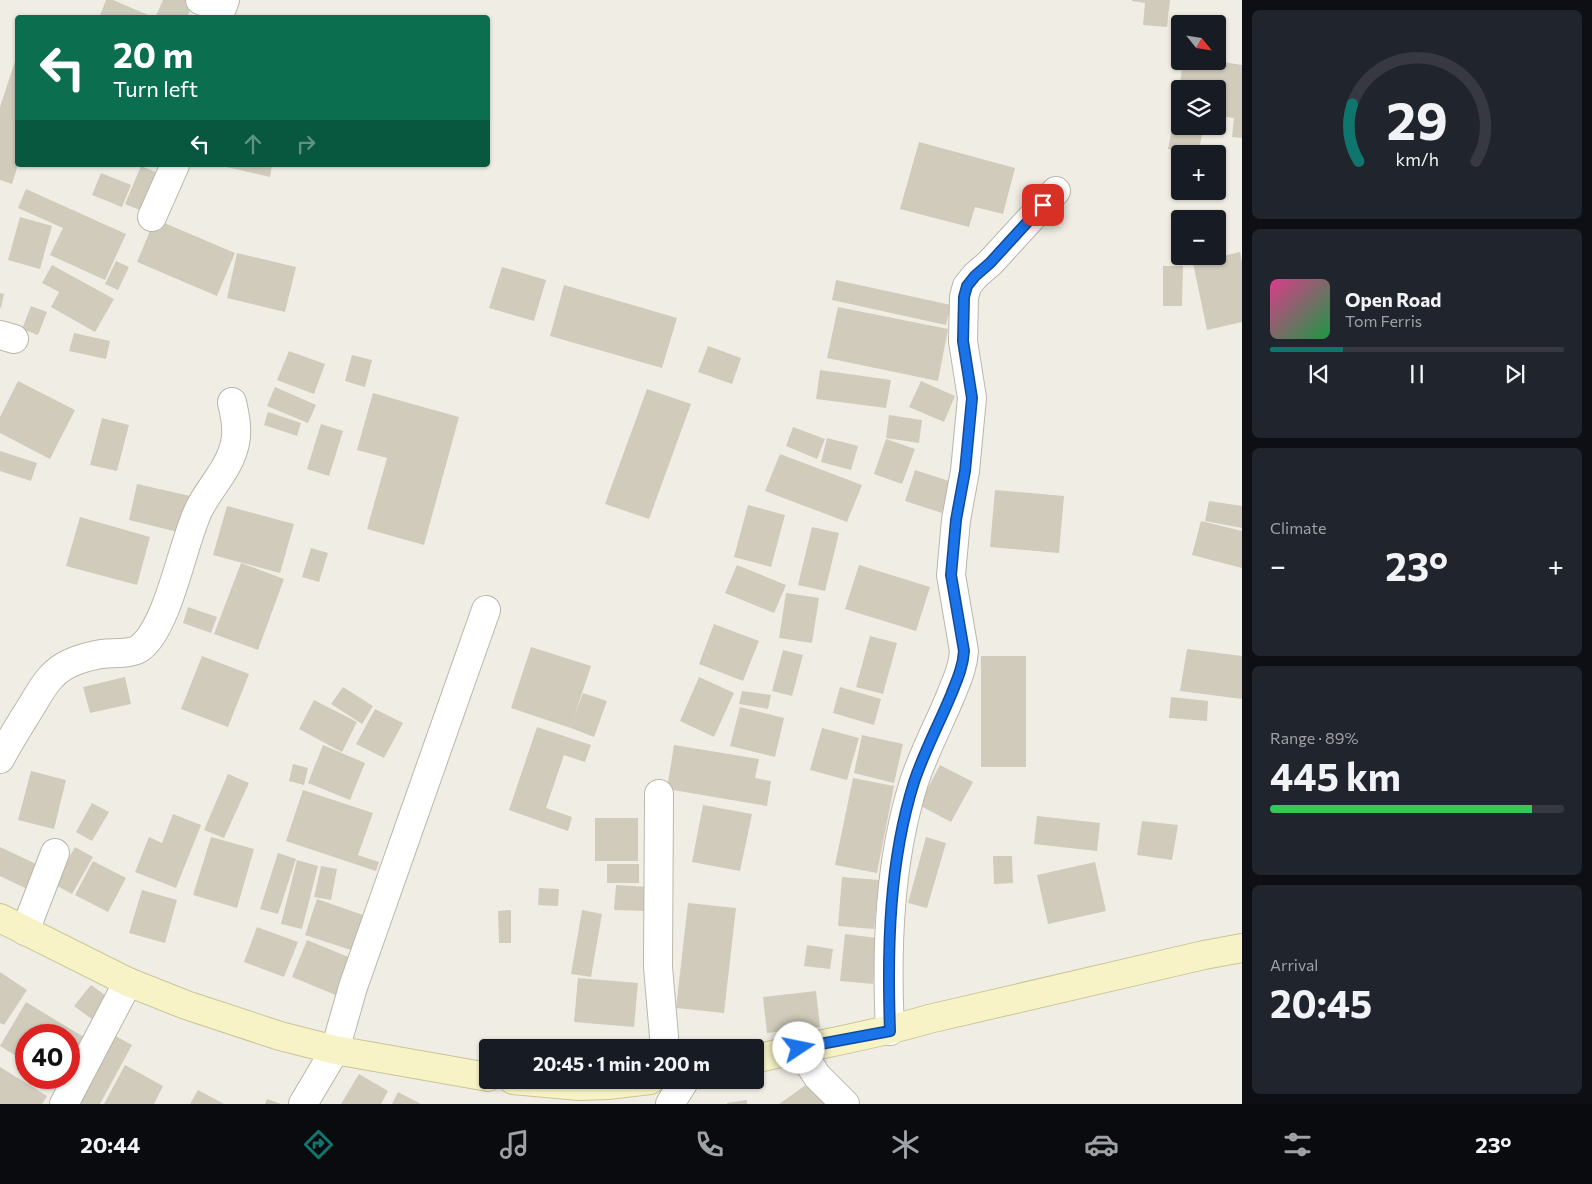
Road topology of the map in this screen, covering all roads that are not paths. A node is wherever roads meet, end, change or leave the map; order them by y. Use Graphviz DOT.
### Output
graph roads {
  1 [pos="174,167"];
  2 [pos="1056,191"];
  3 [pos="152,218"];
  4 [pos="232,402"];
  5 [pos="486,610"];
  6 [pos="0,759"];
  7 [pos="659,794"];
  8 [pos="55,853"];
  9 [pos="0,918"];
  10 [pos="25,931"];
  11 [pos="1242,948"];
  12 [pos="128,982"];
  13 [pos="890,1031"];
  14 [pos="664,1039"];
  15 [pos="799,1048"];
  16 [pos="335,1050"];
  17 [pos="764,1058"];
  18 [pos="479,1075"];
  19 [pos="679,1089"];
  20 [pos="64,1104"];
  21 [pos="303,1104"];
  22 [pos="670,1104"];
  23 [pos="845,1104"];
  1 -- 3 [label="street"];
  2 -- 13 [label="street"];
  4 -- 6 [label="street"];
  5 -- 16 [label="street"];
  7 -- 14 [label="street"];
  8 -- 10 [label="street"];
  9 -- 10 [label="street"];
  10 -- 12 [label="street"];
  11 -- 13 [label="street"];
  12 -- 16 [label="street"];
  12 -- 20 [label="street"];
  13 -- 15 [label="street"];
  15 -- 17 [label="street"];
  15 -- 23 [label="street"];
  16 -- 18 [label="street"];
  16 -- 21 [label="street"];
  19 -- 22 [label="street"];
}
